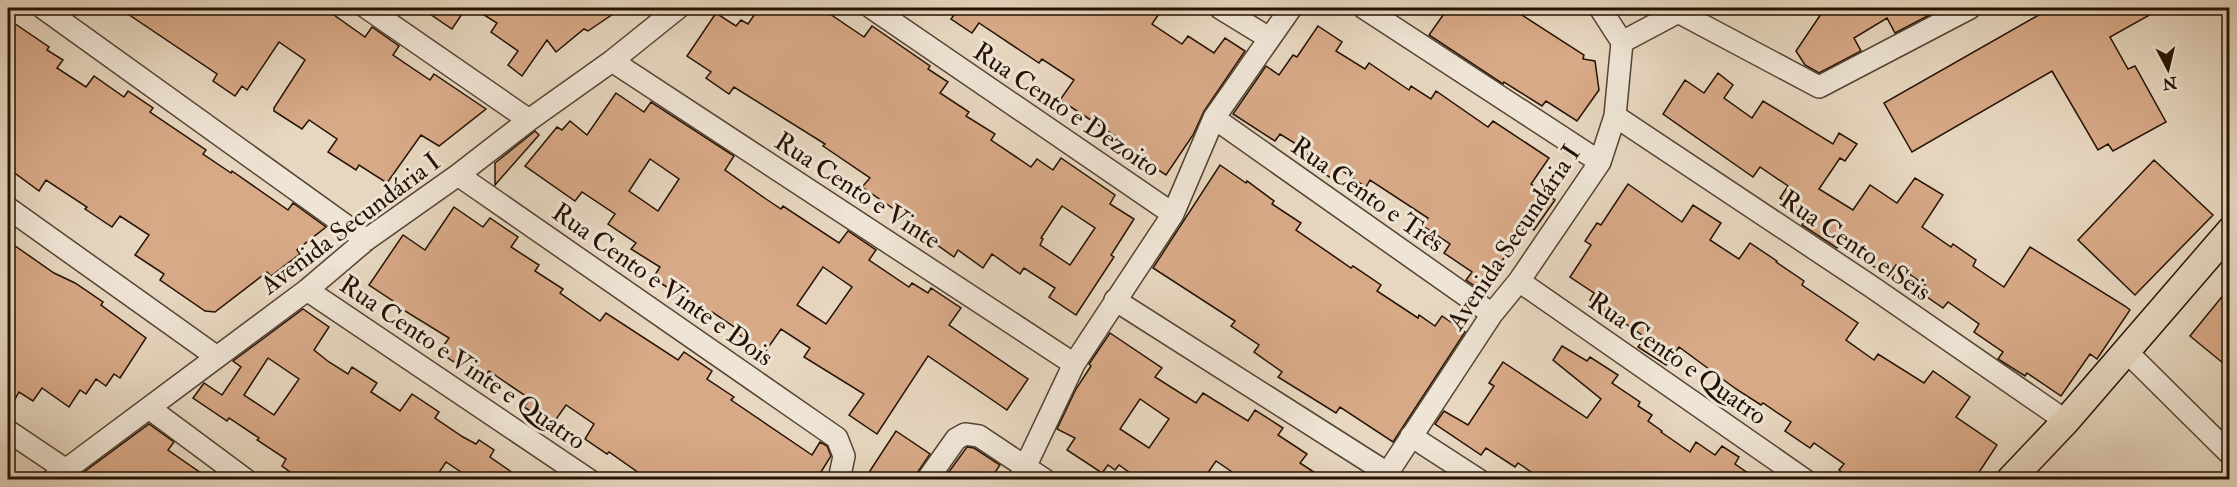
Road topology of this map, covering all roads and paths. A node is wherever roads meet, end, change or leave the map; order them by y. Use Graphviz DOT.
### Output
graph roads {
  1 [pos="43,8"];
  2 [pos="367,8"];
  3 [pos="678,8"];
  4 [pos="872,8"];
  5 [pos="1220,8"];
  6 [pos="1291,8"];
  7 [pos="1364,8"];
  8 [pos="1600,8"];
  9 [pos="1970,8"];
  10 [pos="1682,10"];
  11 [pos="1269,38"];
  12 [pos="1622,42"];
  13 [pos="612,61"];
  14 [pos="1615,116"];
  15 [pos="1214,118"];
  16 [pos="529,120"];
  17 [pos="1600,162"];
  18 [pos="458,175"];
  19 [pos="8,208"];
  20 [pos="1173,214"];
  21 [pos="2229,231"];
  22 [pos="366,240"];
  23 [pos="1520,281"];
  24 [pos="307,290"];
  25 [pos="1115,300"];
  26 [pos="1492,314"];
  27 [pos="2125,350"];
  28 [pos="217,357"];
  29 [pos="1074,364"];
  30 [pos="149,408"];
  31 [pos="2066,421"];
  32 [pos="8,431"];
  33 [pos="1411,436"];
  34 [pos="2229,454"];
  35 [pos="1023,473"];
  36 [pos="59,475"];
  37 [pos="1385,476"];
  38 [pos="246,480"];
  39 [pos="589,480"];
  40 [pos="839,480"];
  41 [pos="927,480"];
  42 [pos="1046,480"];
  43 [pos="1479,480"];
  44 [pos="1805,480"];
  45 [pos="2010,480"];
  1 -- 22 [label="street"];
  2 -- 16 [label="street"];
  3 -- 13 [label="street, Avenida Secundária I"];
  4 -- 20 [label="street, Rua Cento e Dezoito"];
  5 -- 11 [label="street"];
  6 -- 11 [label="street"];
  7 -- 17 [label="street"];
  8 -- 12 [label="street"];
  9 -- 10 [label="street"];
  10 -- 12 [label="street"];
  11 -- 15 [label="street"];
  12 -- 14 [label="street, Avenida Secundária I"];
  13 -- 16 [label="street, Avenida Secundária I"];
  13 -- 29 [label="street, Rua Cento e Vinte"];
  14 -- 17 [label="street, Avenida Secundária I"];
  14 -- 31 [label="street, Rua Cento e Seis"];
  15 -- 20 [label="street"];
  15 -- 26 [label="street, Rua Cento e Três"];
  16 -- 18 [label="street, Avenida Secundária I"];
  17 -- 23 [label="street, Avenida Secundária I"];
  18 -- 22 [label="street, Avenida Secundária I"];
  18 -- 40 [label="street, Rua Cento e Vinte e Dois"];
  19 -- 28 [label="street"];
  20 -- 25 [label="street"];
  21 -- 27 [label="main road"];
  22 -- 24 [label="street, Avenida Secundária I"];
  23 -- 26 [label="street, Avenida Secundária I"];
  23 -- 44 [label="street, Rua Cento e Quatro"];
  24 -- 28 [label="street, Avenida Secundária I"];
  24 -- 39 [label="street, Rua Cento e Vinte e Quatro"];
  25 -- 29 [label="street"];
  25 -- 37 [label="street"];
  26 -- 33 [label="street, Avenida Secundária I"];
  27 -- 31 [label="main road"];
  27 -- 34 [label="street"];
  28 -- 30 [label="street, Avenida Secundária I"];
  29 -- 35 [label="street"];
  30 -- 36 [label="street, Avenida Secundária I"];
  30 -- 38 [label="street"];
  31 -- 45 [label="main road"];
  32 -- 36 [label="street"];
  33 -- 37 [label="street, Avenida Secundária I"];
  33 -- 43 [label="street"];
  35 -- 41 [label="street"];
  35 -- 42 [label="street"];
}
